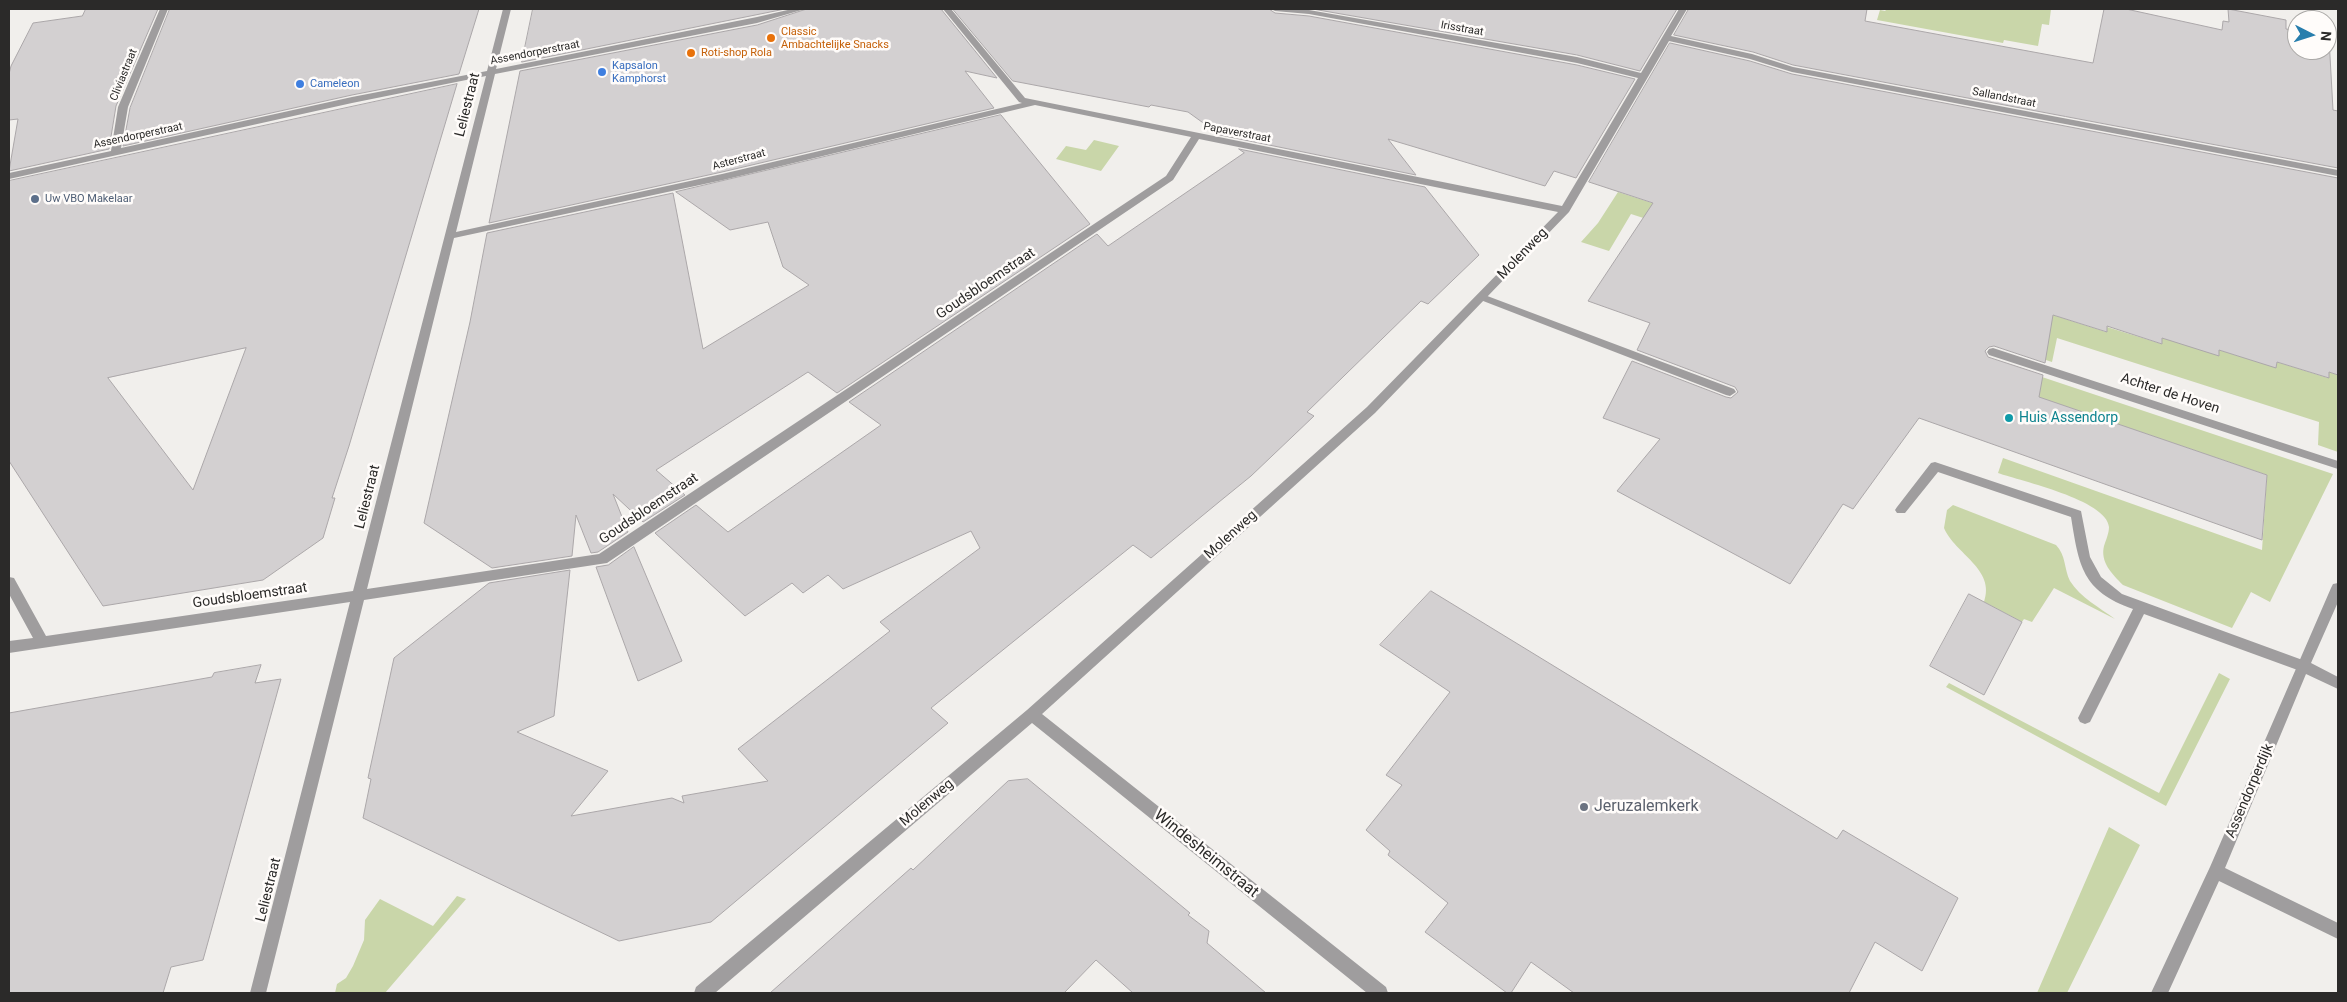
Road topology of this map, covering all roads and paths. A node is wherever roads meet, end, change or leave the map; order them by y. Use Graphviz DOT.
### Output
graph roads {
  1 [pos="164,9"];
  2 [pos="507,9"];
  3 [pos="801,9"];
  4 [pos="947,9"];
  5 [pos="1276,9"];
  6 [pos="1683,9"];
  7 [pos="1666,38"];
  8 [pos="492,72"];
  9 [pos="1644,77"];
  10 [pos="1033,103"];
  11 [pos="1196,136"];
  12 [pos="115,152"];
  13 [pos="2338,173"];
  14 [pos="9,176"];
  15 [pos="1564,210"];
  16 [pos="451,236"];
  17 [pos="1482,297"];
  18 [pos="1993,352"];
  19 [pos="1730,392"];
  20 [pos="2338,465"];
  21 [pos="1901,510"];
  22 [pos="9,582"];
  23 [pos="2338,588"];
  24 [pos="358,596"];
  25 [pos="2141,607"];
  26 [pos="42,642"];
  27 [pos="9,647"];
  28 [pos="2302,666"];
  29 [pos="2338,683"];
  30 [pos="1032,714"];
  31 [pos="2085,718"];
  32 [pos="2216,871"];
  33 [pos="2338,931"];
  34 [pos="258,993"];
  35 [pos="702,993"];
  36 [pos="1380,993"];
  37 [pos="2159,993"];
  1 -- 12 [label="street, Cliviastraat"];
  2 -- 8 [label="street, Leliestraat"];
  3 -- 8 [label="street, Assendorperstraat"];
  4 -- 10 [label="street, Papaverstraat"];
  5 -- 9 [label="street, Irisstraat"];
  6 -- 7 [label="street, Molenweg"];
  7 -- 9 [label="street, Molenweg"];
  7 -- 13 [label="street, Sallandstraat"];
  8 -- 12 [label="street, Assendorperstraat"];
  8 -- 16 [label="street, Leliestraat"];
  9 -- 15 [label="street, Molenweg"];
  10 -- 11 [label="street, Papaverstraat"];
  10 -- 16 [label="street, Asterstraat"];
  11 -- 15 [label="street, Papaverstraat"];
  11 -- 24 [label="street, Goudsbloemstraat"];
  12 -- 14 [label="street, Assendorperstraat"];
  15 -- 17 [label="street, Molenweg"];
  16 -- 24 [label="street, Leliestraat"];
  17 -- 19 [label="street"];
  17 -- 30 [label="street, Molenweg"];
  18 -- 20 [label="street, Achter de Hoven"];
  21 -- 25 [label="street"];
  22 -- 26 [label="street"];
  23 -- 28 [label="street, Assendorperdijk"];
  24 -- 26 [label="street, Goudsbloemstraat"];
  24 -- 34 [label="street, Leliestraat"];
  25 -- 28 [label="street"];
  25 -- 31 [label="street"];
  26 -- 27 [label="street, Goudsbloemstraat"];
  28 -- 29 [label="street"];
  28 -- 32 [label="street, Assendorperdijk"];
  30 -- 35 [label="street, Molenweg"];
  30 -- 36 [label="street, Windesheimstraat"];
  32 -- 33 [label="street"];
  32 -- 37 [label="street, Assendorperdijk"];
}
